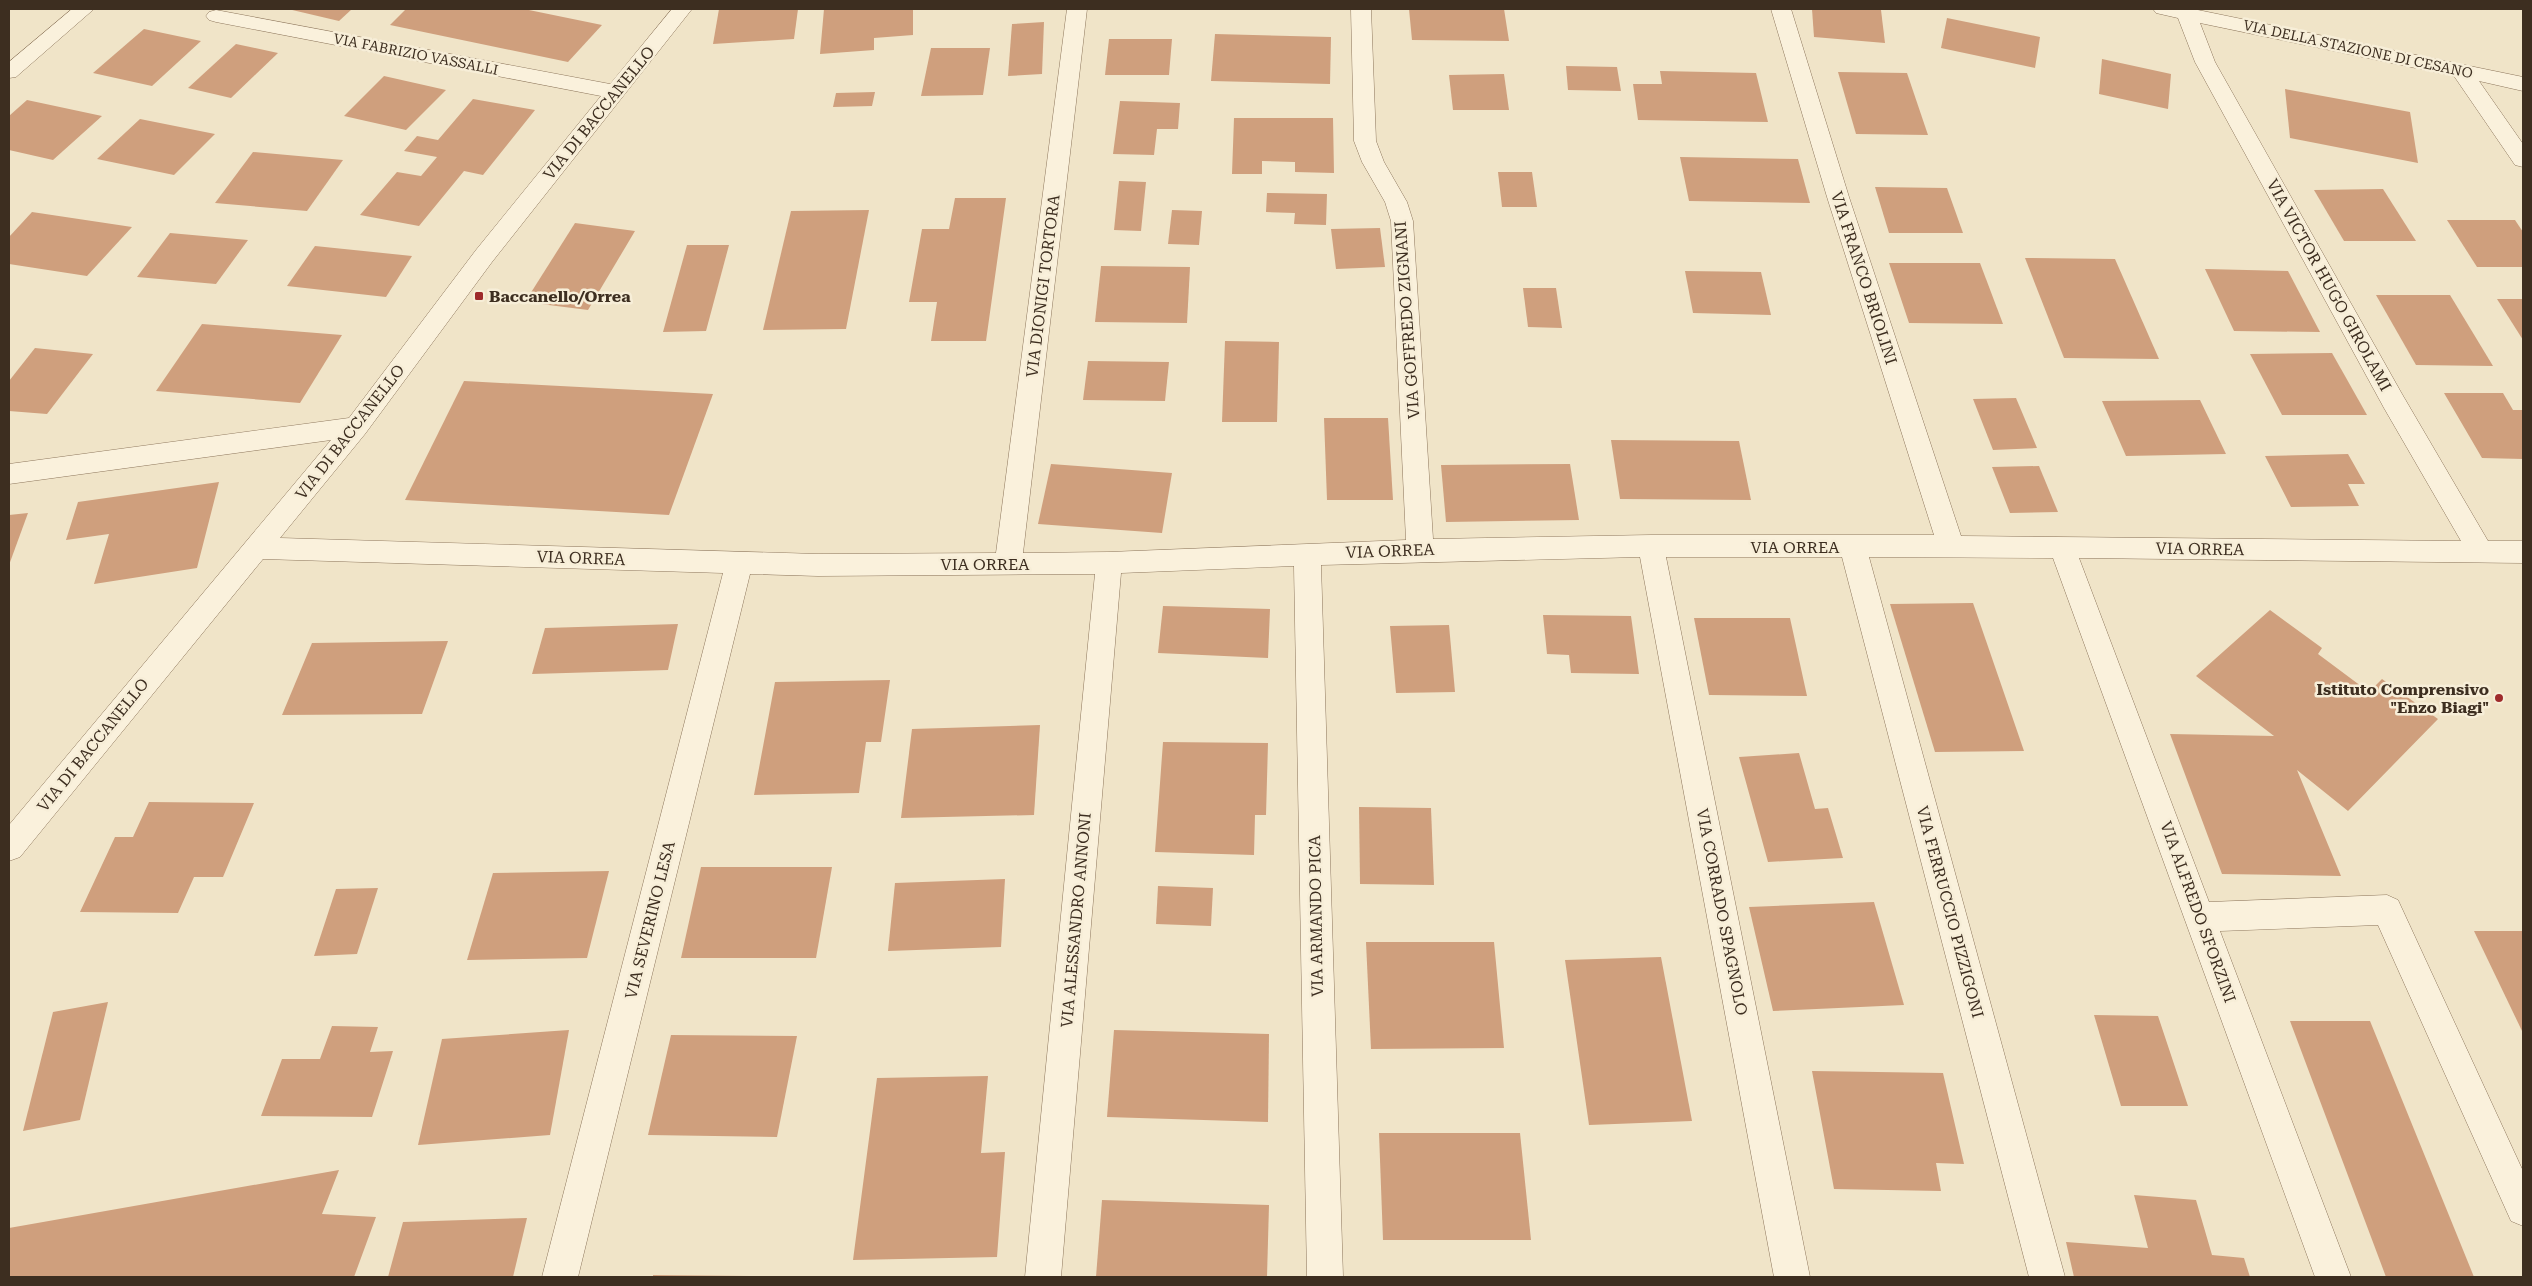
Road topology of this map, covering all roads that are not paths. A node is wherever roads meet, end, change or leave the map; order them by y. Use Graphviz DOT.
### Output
graph roads {
  1 [pos="80,9"];
  2 [pos="682,9"];
  3 [pos="1078,9"];
  4 [pos="1361,9"];
  5 [pos="1781,9"];
  6 [pos="2163,9"];
  7 [pos="2186,14"];
  8 [pos="216,16"];
  9 [pos="2461,71"];
  10 [pos="9,72"];
  11 [pos="2523,84"];
  12 [pos="616,92"];
  13 [pos="2523,160"];
  14 [pos="356,427"];
  15 [pos="9,474"];
  16 [pos="1651,546"];
  17 [pos="1951,546"];
  18 [pos="2062,547"];
  19 [pos="257,548"];
  20 [pos="1853,548"];
  21 [pos="1420,550"];
  22 [pos="2481,552"];
  23 [pos="2523,552"];
  24 [pos="1307,555"];
  25 [pos="739,563"];
  26 [pos="1109,563"];
  27 [pos="1008,564"];
  28 [pos="9,848"];
  29 [pos="2200,917"];
  30 [pos="2523,1209"];
  31 [pos="560,1277"];
  32 [pos="1044,1277"];
  33 [pos="1325,1277"];
  34 [pos="1792,1277"];
  35 [pos="2047,1277"];
  36 [pos="2333,1277"];
  1 -- 10 [label="street"];
  2 -- 12 [label="street, VIA DI BACCANELLO"];
  3 -- 27 [label="street, VIA DIONIGI TORTORA"];
  4 -- 21 [label="street, VIA GOFFREDO ZIGNANI"];
  5 -- 17 [label="street, VIA FRANCO BRIOLINI"];
  6 -- 7 [label="street, VIA DELLA STAZIONE DI CESANO"];
  7 -- 9 [label="street, VIA DELLA STAZIONE DI CESANO"];
  7 -- 22 [label="street, VIA VICTOR HUGO GIROLAMI"];
  8 -- 12 [label="street, VIA FABRIZIO VASSALLI"];
  9 -- 11 [label="street, VIA DELLA STAZIONE DI CESANO"];
  9 -- 13 [label="street"];
  12 -- 14 [label="street, VIA DI BACCANELLO"];
  14 -- 15 [label="street"];
  14 -- 19 [label="street, VIA DI BACCANELLO"];
  16 -- 20 [label="street, VIA ORREA"];
  16 -- 21 [label="street, VIA ORREA"];
  16 -- 34 [label="street, VIA CORRADO SPAGNOLO"];
  17 -- 18 [label="street, VIA ORREA"];
  17 -- 20 [label="street, VIA ORREA"];
  18 -- 22 [label="street, VIA ORREA"];
  18 -- 29 [label="street, VIA ALFREDO SFORZINI"];
  19 -- 25 [label="street, VIA ORREA"];
  19 -- 28 [label="street, VIA DI BACCANELLO"];
  20 -- 35 [label="street, VIA FERRUCCIO PIZZIGONI"];
  21 -- 24 [label="street, VIA ORREA"];
  22 -- 23 [label="street, VIA ORREA"];
  24 -- 26 [label="street, VIA ORREA"];
  24 -- 33 [label="street, VIA ARMANDO PICA"];
  25 -- 27 [label="street, VIA ORREA"];
  25 -- 31 [label="street, VIA SEVERINO LESA"];
  26 -- 27 [label="street, VIA ORREA"];
  26 -- 32 [label="street, VIA ALESSANDRO ANNONI"];
  29 -- 30 [label="street"];
  29 -- 36 [label="street, VIA ALFREDO SFORZINI"];
}
